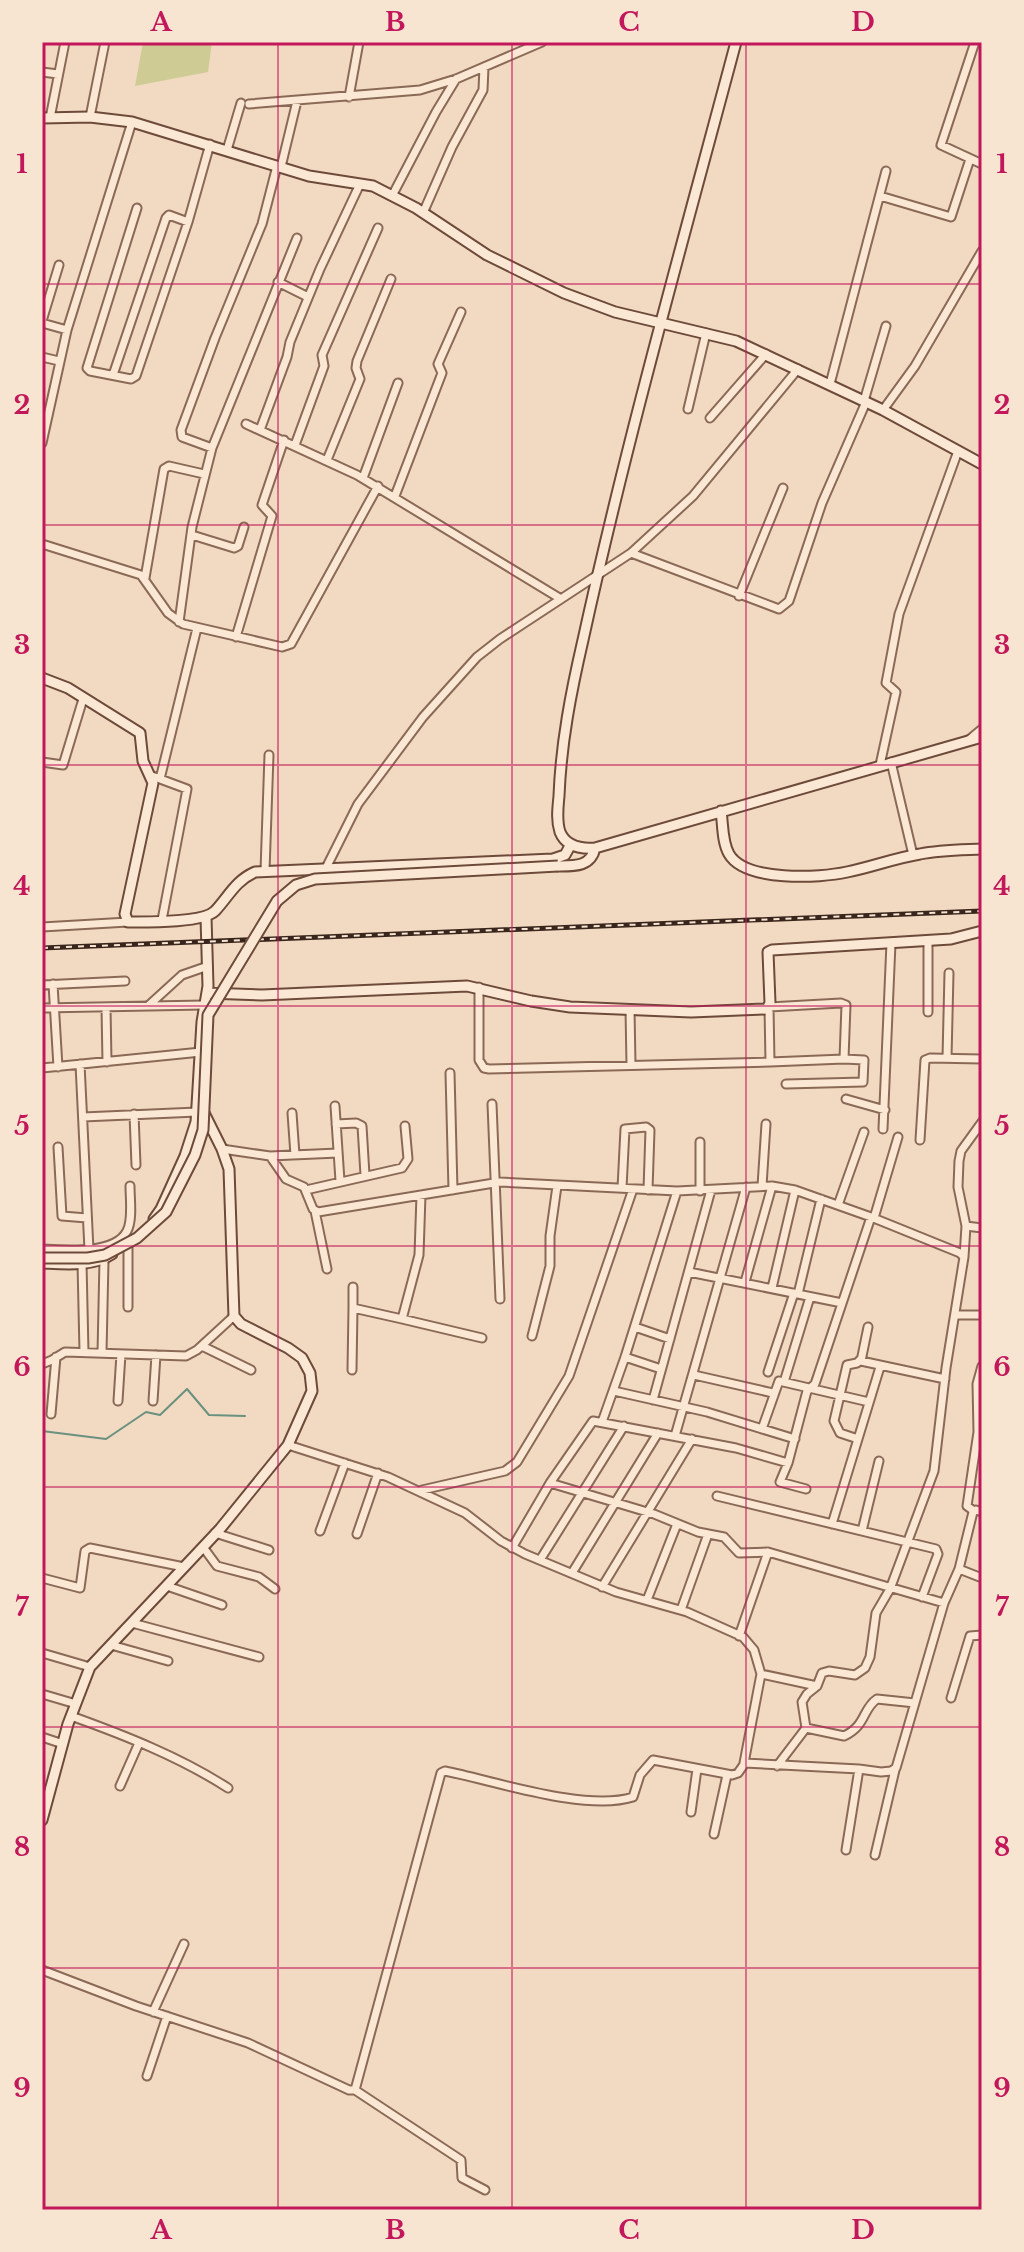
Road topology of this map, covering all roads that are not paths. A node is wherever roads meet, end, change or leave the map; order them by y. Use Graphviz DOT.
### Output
graph roads {
  1 [pos="65,42"];
  2 [pos="105,42"];
  3 [pos="359,42"];
  4 [pos="542,42"];
  5 [pos="736,42"];
  6 [pos="975,42"];
  7 [pos="484,67"];
  8 [pos="42,72"];
  9 [pos="58,74"];
  10 [pos="456,79"];
  11 [pos="349,97"];
  12 [pos="297,101"];
  13 [pos="90,117"];
  14 [pos="46,118"];
  15 [pos="132,122"];
  16 [pos="210,144"];
  17 [pos="227,150"];
  18 [pos="970,159"];
  19 [pos="982,164"];
  20 [pos="279,167"];
  21 [pos="886,171"];
  22 [pos="360,184"];
  23 [pos="392,196"];
  24 [pos="880,196"];
  25 [pos="137,208"];
  26 [pos="423,213"];
  27 [pos="188,222"];
  28 [pos="378,228"];
  29 [pos="297,238"];
  30 [pos="982,251"];
  31 [pos="979,261"];
  32 [pos="59,265"];
  33 [pos="391,279"];
  34 [pos="278,282"];
  35 [pos="308,297"];
  36 [pos="461,312"];
  37 [pos="42,322"];
  38 [pos="661,323"];
  39 [pos="886,326"];
  40 [pos="67,330"];
  41 [pos="706,333"];
  42 [pos="766,354"];
  43 [pos="42,357"];
  44 [pos="59,361"];
  45 [pos="798,369"];
  46 [pos="113,375"];
  47 [pos="398,383"];
  48 [pos="830,384"];
  49 [pos="865,402"];
  50 [pos="688,409"];
  51 [pos="883,410"];
  52 [pos="710,418"];
  53 [pos="246,424"];
  54 [pos="260,430"];
  55 [pos="284,440"];
  56 [pos="42,443"];
  57 [pos="295,445"];
  58 [pos="212,448"];
  59 [pos="958,451"];
  60 [pos="327,460"];
  61 [pos="982,464"];
  62 [pos="204,474"];
  63 [pos="363,478"];
  64 [pos="378,486"];
  65 [pos="783,488"];
  66 [pos="395,496"];
  67 [pos="244,527"];
  68 [pos="192,535"];
  69 [pos="42,544"];
  70 [pos="631,553"];
  71 [pos="597,575"];
  72 [pos="145,578"];
  73 [pos="739,596"];
  74 [pos="561,599"];
  75 [pos="179,622"];
  76 [pos="197,628"];
  77 [pos="236,637"];
  78 [pos="42,678"];
  79 [pos="83,699"];
  80 [pos="982,729"];
  81 [pos="982,737"];
  82 [pos="969,740"];
  83 [pos="269,755"];
  84 [pos="42,762"];
  85 [pos="891,762"];
  86 [pos="880,765"];
  87 [pos="156,777"];
  88 [pos="721,811"];
  89 [pos="571,844"];
  90 [pos="595,848"];
  91 [pos="982,849"];
  92 [pos="913,855"];
  93 [pos="326,868"];
  94 [pos="265,871"];
  95 [pos="206,917"];
  96 [pos="162,920"];
  97 [pos="128,922"];
  98 [pos="42,927"];
  99 [pos="982,931"];
  100 [pos="928,940"];
  101 [pos="891,943"];
  102 [pos="208,966"];
  103 [pos="949,973"];
  104 [pos="125,981"];
  105 [pos="53,984"];
  106 [pos="42,985"];
  107 [pos="479,987"];
  108 [pos="207,993"];
  109 [pos="204,1005"];
  110 [pos="148,1006"];
  111 [pos="106,1007"];
  112 [pos="769,1007"];
  113 [pos="42,1008"];
  114 [pos="54,1008"];
  115 [pos="630,1009"];
  116 [pos="928,1012"];
  117 [pos="201,1052"];
  118 [pos="947,1058"];
  119 [pos="844,1059"];
  120 [pos="982,1059"];
  121 [pos="107,1062"];
  122 [pos="770,1062"];
  123 [pos="80,1064"];
  124 [pos="631,1065"];
  125 [pos="58,1067"];
  126 [pos="42,1068"];
  127 [pos="450,1073"];
  128 [pos="786,1084"];
  129 [pos="846,1099"];
  130 [pos="492,1104"];
  131 [pos="198,1106"];
  132 [pos="335,1106"];
  133 [pos="885,1110"];
  134 [pos="292,1113"];
  135 [pos="134,1114"];
  136 [pos="83,1117"];
  137 [pos="982,1122"];
  138 [pos="336,1124"];
  139 [pos="766,1124"];
  140 [pos="405,1126"];
  141 [pos="883,1129"];
  142 [pos="864,1132"];
  143 [pos="898,1137"];
  144 [pos="920,1140"];
  145 [pos="700,1142"];
  146 [pos="58,1147"];
  147 [pos="222,1149"];
  148 [pos="338,1153"];
  149 [pos="295,1155"];
  150 [pos="270,1156"];
  151 [pos="136,1165"];
  152 [pos="365,1175"];
  153 [pos="340,1181"];
  154 [pos="496,1183"];
  155 [pos="130,1186"];
  156 [pos="557,1186"];
  157 [pos="762,1186"];
  158 [pos="772,1186"];
  159 [pos="746,1187"];
  160 [pos="622,1188"];
  161 [pos="633,1189"];
  162 [pos="306,1190"];
  163 [pos="453,1190"];
  164 [pos="648,1190"];
  165 [pos="711,1190"];
  166 [pos="795,1190"];
  167 [pos="677,1191"];
  168 [pos="700,1191"];
  169 [pos="421,1195"];
  170 [pos="821,1199"];
  171 [pos="838,1205"];
  172 [pos="315,1211"];
  173 [pos="87,1218"];
  174 [pos="873,1218"];
  175 [pos="966,1226"];
  176 [pos="982,1228"];
  177 [pos="128,1242"];
  178 [pos="42,1249"];
  179 [pos="89,1250"];
  180 [pos="964,1257"];
  181 [pos="104,1260"];
  182 [pos="42,1261"];
  183 [pos="82,1263"];
  184 [pos="327,1269"];
  185 [pos="689,1272"];
  186 [pos="722,1277"];
  187 [pos="745,1282"];
  188 [pos="353,1287"];
  189 [pos="772,1288"];
  190 [pos="796,1294"];
  191 [pos="810,1297"];
  192 [pos="500,1299"];
  193 [pos="842,1303"];
  194 [pos="128,1307"];
  195 [pos="353,1308"];
  196 [pos="955,1315"];
  197 [pos="982,1315"];
  198 [pos="234,1316"];
  199 [pos="402,1319"];
  200 [pos="635,1327"];
  201 [pos="868,1327"];
  202 [pos="532,1336"];
  203 [pos="482,1338"];
  204 [pos="670,1339"];
  205 [pos="202,1346"];
  206 [pos="84,1352"];
  207 [pos="102,1353"];
  208 [pos="121,1354"];
  209 [pos="156,1355"];
  210 [pos="56,1357"];
  211 [pos="625,1357"];
  212 [pos="861,1359"];
  213 [pos="42,1364"];
  214 [pos="982,1366"];
  215 [pos="880,1367"];
  216 [pos="661,1369"];
  217 [pos="251,1370"];
  218 [pos="352,1370"];
  219 [pos="768,1372"];
  220 [pos="694,1375"];
  221 [pos="945,1379"];
  222 [pos="784,1382"];
  223 [pos="808,1389"];
  224 [pos="614,1391"];
  225 [pos="773,1393"];
  226 [pos="839,1396"];
  227 [pos="653,1400"];
  228 [pos="118,1401"];
  229 [pos="153,1401"];
  230 [pos="869,1402"];
  231 [pos="685,1408"];
  232 [pos="51,1414"];
  233 [pos="602,1422"];
  234 [pos="624,1426"];
  235 [pos="762,1429"];
  236 [pos="658,1433"];
  237 [pos="675,1436"];
  238 [pos="692,1439"];
  239 [pos="795,1439"];
  240 [pos="858,1439"];
  241 [pos="288,1445"];
  242 [pos="879,1461"];
  243 [pos="345,1463"];
  244 [pos="788,1463"];
  245 [pos="378,1473"];
  246 [pos="550,1483"];
  247 [pos="806,1489"];
  248 [pos="420,1491"];
  249 [pos="582,1493"];
  250 [pos="717,1496"];
  251 [pos="614,1503"];
  252 [pos="978,1511"];
  253 [pos="648,1513"];
  254 [pos="677,1524"];
  255 [pos="832,1524"];
  256 [pos="320,1531"];
  257 [pos="862,1531"];
  258 [pos="215,1533"];
  259 [pos="357,1534"];
  260 [pos="708,1534"];
  261 [pos="908,1541"];
  262 [pos="203,1547"];
  263 [pos="512,1548"];
  264 [pos="269,1550"];
  265 [pos="768,1552"];
  266 [pos="540,1560"];
  267 [pos="184,1567"];
  268 [pos="959,1569"];
  269 [pos="572,1573"];
  270 [pos="42,1578"];
  271 [pos="982,1578"];
  272 [pos="167,1586"];
  273 [pos="602,1587"];
  274 [pos="275,1589"];
  275 [pos="890,1589"];
  276 [pos="922,1597"];
  277 [pos="647,1600"];
  278 [pos="944,1603"];
  279 [pos="222,1605"];
  280 [pos="681,1610"];
  281 [pos="132,1623"];
  282 [pos="981,1632"];
  283 [pos="739,1636"];
  284 [pos="111,1645"];
  285 [pos="42,1653"];
  286 [pos="259,1657"];
  287 [pos="168,1661"];
  288 [pos="90,1667"];
  289 [pos="761,1674"];
  290 [pos="817,1686"];
  291 [pos="42,1694"];
  292 [pos="951,1698"];
  293 [pos="915,1703"];
  294 [pos="76,1704"];
  295 [pos="71,1716"];
  296 [pos="806,1728"];
  297 [pos="42,1737"];
  298 [pos="139,1743"];
  299 [pos="63,1744"];
  300 [pos="744,1763"];
  301 [pos="777,1766"];
  302 [pos="697,1769"];
  303 [pos="859,1769"];
  304 [pos="895,1770"];
  305 [pos="727,1775"];
  306 [pos="120,1786"];
  307 [pos="228,1788"];
  308 [pos="691,1812"];
  309 [pos="42,1820"];
  310 [pos="714,1834"];
  311 [pos="846,1850"];
  312 [pos="875,1855"];
  313 [pos="184,1944"];
  314 [pos="42,1970"];
  315 [pos="153,2012"];
  316 [pos="167,2016"];
  317 [pos="147,2076"];
  318 [pos="355,2090"];
  319 [pos="485,2190"];
  1 -- 9 [label="street"];
  2 -- 13 [label="street"];
  3 -- 11 [label="street"];
  4 -- 7 [label="street"];
  5 -- 38 [label="street"];
  6 -- 18 [label="street"];
  7 -- 10 [label="street"];
  7 -- 26 [label="street"];
  8 -- 9 [label="street"];
  9 -- 14 [label="street"];
  10 -- 11 [label="street"];
  10 -- 23 [label="street"];
  11 -- 12 [label="street"];
  12 -- 17 [label="street"];
  12 -- 20 [label="street"];
  13 -- 14 [label="street"];
  13 -- 15 [label="street"];
  15 -- 16 [label="street"];
  15 -- 40 [label="street"];
  16 -- 17 [label="street"];
  16 -- 27 [label="street"];
  17 -- 20 [label="street"];
  18 -- 19 [label="street"];
  18 -- 24 [label="street"];
  20 -- 22 [label="street"];
  20 -- 58 [label="street"];
  21 -- 24 [label="street"];
  22 -- 23 [label="street"];
  22 -- 35 [label="street"];
  23 -- 26 [label="street"];
  24 -- 48 [label="street"];
  25 -- 46 [label="street"];
  26 -- 38 [label="street"];
  27 -- 46 [label="street"];
  27 -- 46 [label="street"];
  28 -- 57 [label="street"];
  29 -- 34 [label="street"];
  30 -- 31 [label="street"];
  31 -- 51 [label="street"];
  32 -- 37 [label="street"];
  33 -- 60 [label="street"];
  34 -- 35 [label="street"];
  34 -- 58 [label="street"];
  35 -- 54 [label="street"];
  36 -- 66 [label="street"];
  37 -- 40 [label="street"];
  38 -- 41 [label="street"];
  38 -- 71 [label="street"];
  39 -- 49 [label="street"];
  40 -- 44 [label="street"];
  41 -- 42 [label="street"];
  41 -- 50 [label="street"];
  42 -- 45 [label="street"];
  42 -- 52 [label="street"];
  43 -- 44 [label="street"];
  44 -- 56 [label="street"];
  45 -- 48 [label="street"];
  45 -- 70 [label="street"];
  47 -- 63 [label="street"];
  48 -- 49 [label="street"];
  49 -- 51 [label="street"];
  49 -- 73 [label="street"];
  51 -- 59 [label="street"];
  53 -- 54 [label="street"];
  54 -- 55 [label="street"];
  55 -- 57 [label="street"];
  55 -- 77 [label="street"];
  57 -- 60 [label="street"];
  58 -- 62 [label="street"];
  59 -- 61 [label="street"];
  59 -- 86 [label="street"];
  60 -- 63 [label="street"];
  62 -- 68 [label="street"];
  62 -- 72 [label="street"];
  63 -- 64 [label="street"];
  64 -- 66 [label="street"];
  64 -- 77 [label="street"];
  65 -- 73 [label="street"];
  66 -- 74 [label="street"];
  67 -- 68 [label="street"];
  68 -- 75 [label="street"];
  69 -- 72 [label="street"];
  70 -- 71 [label="street"];
  70 -- 73 [label="street"];
  71 -- 74 [label="street"];
  71 -- 89 [label="street"];
  72 -- 75 [label="street"];
  74 -- 93 [label="street"];
  75 -- 76 [label="street"];
  76 -- 77 [label="street"];
  76 -- 87 [label="street"];
  78 -- 79 [label="street"];
  79 -- 84 [label="street"];
  79 -- 87 [label="street"];
  80 -- 82 [label="street"];
  81 -- 82 [label="street"];
  82 -- 85 [label="street"];
  83 -- 94 [label="street"];
  85 -- 86 [label="street"];
  85 -- 92 [label="street"];
  86 -- 88 [label="street"];
  87 -- 96 [label="street"];
  87 -- 97 [label="street"];
  88 -- 90 [label="street"];
  88 -- 92 [label="street"];
  89 -- 90 [label="street"];
  89 -- 93 [label="street"];
  90 -- 182 [label="street, bridge"];
  91 -- 92 [label="street"];
  93 -- 94 [label="street"];
  94 -- 95 [label="street"];
  95 -- 96 [label="street"];
  95 -- 102 [label="street"];
  96 -- 97 [label="street"];
  97 -- 98 [label="street"];
  99 -- 100 [label="street"];
  100 -- 101 [label="street"];
  100 -- 116 [label="street"];
  101 -- 112 [label="street"];
  101 -- 133 [label="street"];
  102 -- 108 [label="street"];
  102 -- 110 [label="street"];
  103 -- 118 [label="street"];
  104 -- 105 [label="street"];
  105 -- 106 [label="street"];
  105 -- 114 [label="street"];
  107 -- 108 [label="street"];
  107 -- 115 [label="street"];
  107 -- 124 [label="street"];
  108 -- 109 [label="street"];
  109 -- 110 [label="street"];
  109 -- 117 [label="street"];
  110 -- 111 [label="street"];
  111 -- 114 [label="street"];
  111 -- 121 [label="street"];
  112 -- 115 [label="street"];
  112 -- 119 [label="street"];
  112 -- 122 [label="street"];
  113 -- 114 [label="street"];
  114 -- 125 [label="street"];
  115 -- 124 [label="street"];
  117 -- 121 [label="street"];
  117 -- 131 [label="street"];
  118 -- 120 [label="street"];
  118 -- 144 [label="street"];
  119 -- 122 [label="street"];
  119 -- 128 [label="street"];
  121 -- 123 [label="street"];
  122 -- 124 [label="street"];
  123 -- 125 [label="street"];
  123 -- 136 [label="street"];
  125 -- 126 [label="street"];
  127 -- 163 [label="street"];
  129 -- 133 [label="street"];
  130 -- 154 [label="street"];
  131 -- 135 [label="street"];
  131 -- 147 [label="street"];
  131 -- 177 [label="street"];
  132 -- 138 [label="street"];
  133 -- 141 [label="street"];
  134 -- 149 [label="street"];
  135 -- 136 [label="street"];
  135 -- 151 [label="street"];
  136 -- 173 [label="street"];
  137 -- 175 [label="street"];
  138 -- 148 [label="street"];
  138 -- 152 [label="street"];
  139 -- 157 [label="street"];
  140 -- 152 [label="street"];
  142 -- 171 [label="street"];
  143 -- 174 [label="street"];
  145 -- 168 [label="street"];
  146 -- 173 [label="street"];
  147 -- 150 [label="street"];
  147 -- 198 [label="street"];
  148 -- 149 [label="street"];
  148 -- 153 [label="street"];
  149 -- 150 [label="street"];
  150 -- 162 [label="street"];
  152 -- 153 [label="street"];
  153 -- 162 [label="street"];
  154 -- 156 [label="street"];
  154 -- 163 [label="street"];
  154 -- 192 [label="street"];
  155 -- 179 [label="street"];
  156 -- 160 [label="street"];
  156 -- 202 [label="street"];
  157 -- 158 [label="street"];
  157 -- 159 [label="street"];
  158 -- 166 [label="street"];
  158 -- 187 [label="street"];
  159 -- 165 [label="street"];
  159 -- 186 [label="street"];
  160 -- 161 [label="street"];
  160 -- 164 [label="street"];
  161 -- 164 [label="street"];
  161 -- 248 [label="street"];
  162 -- 172 [label="street"];
  163 -- 169 [label="street"];
  164 -- 167 [label="street"];
  165 -- 168 [label="street"];
  165 -- 185 [label="street"];
  166 -- 170 [label="street"];
  166 -- 189 [label="street"];
  167 -- 168 [label="street"];
  167 -- 200 [label="street"];
  169 -- 172 [label="street"];
  169 -- 199 [label="street"];
  170 -- 171 [label="street"];
  170 -- 190 [label="street"];
  171 -- 174 [label="street"];
  172 -- 184 [label="street"];
  173 -- 179 [label="street"];
  174 -- 180 [label="street"];
  174 -- 193 [label="street"];
  175 -- 176 [label="street"];
  175 -- 180 [label="street"];
  177 -- 181 [label="street"];
  177 -- 194 [label="street"];
  178 -- 179 [label="street"];
  180 -- 196 [label="street"];
  181 -- 183 [label="street"];
  181 -- 207 [label="street"];
  182 -- 183 [label="street"];
  183 -- 206 [label="street"];
  185 -- 186 [label="street"];
  185 -- 204 [label="street"];
  186 -- 187 [label="street"];
  186 -- 220 [label="street"];
  187 -- 189 [label="street"];
  188 -- 195 [label="street"];
  189 -- 190 [label="street"];
  190 -- 191 [label="street"];
  190 -- 219 [label="street"];
  191 -- 193 [label="street"];
  191 -- 222 [label="street"];
  193 -- 223 [label="street"];
  195 -- 199 [label="street"];
  195 -- 218 [label="street"];
  196 -- 197 [label="street"];
  196 -- 221 [label="street"];
  198 -- 205 [label="street"];
  198 -- 241 [label="street"];
  199 -- 203 [label="street"];
  200 -- 204 [label="street"];
  200 -- 211 [label="street"];
  201 -- 212 [label="street"];
  204 -- 216 [label="street"];
  205 -- 209 [label="street"];
  205 -- 217 [label="street"];
  206 -- 207 [label="street"];
  206 -- 210 [label="street"];
  207 -- 208 [label="street"];
  208 -- 209 [label="street"];
  208 -- 228 [label="street"];
  209 -- 229 [label="street"];
  210 -- 213 [label="street"];
  210 -- 232 [label="street"];
  211 -- 216 [label="street"];
  211 -- 224 [label="street"];
  212 -- 215 [label="street"];
  212 -- 226 [label="street"];
  214 -- 252 [label="street"];
  215 -- 221 [label="street"];
  215 -- 230 [label="street"];
  216 -- 227 [label="street"];
  220 -- 225 [label="street"];
  220 -- 231 [label="street"];
  221 -- 261 [label="street"];
  222 -- 223 [label="street"];
  222 -- 225 [label="street"];
  223 -- 226 [label="street"];
  223 -- 239 [label="street"];
  224 -- 227 [label="street"];
  224 -- 233 [label="street"];
  225 -- 235 [label="street"];
  226 -- 230 [label="street"];
  226 -- 240 [label="street"];
  227 -- 231 [label="street"];
  230 -- 240 [label="street"];
  231 -- 235 [label="street"];
  231 -- 237 [label="street"];
  233 -- 234 [label="street"];
  233 -- 246 [label="street"];
  234 -- 236 [label="street"];
  234 -- 249 [label="street"];
  235 -- 239 [label="street"];
  236 -- 237 [label="street"];
  236 -- 251 [label="street"];
  237 -- 238 [label="street"];
  238 -- 244 [label="street"];
  238 -- 253 [label="street"];
  239 -- 244 [label="street"];
  240 -- 255 [label="street"];
  241 -- 243 [label="street"];
  241 -- 258 [label="street"];
  242 -- 257 [label="street"];
  243 -- 245 [label="street"];
  243 -- 256 [label="street"];
  244 -- 247 [label="street"];
  245 -- 248 [label="street"];
  245 -- 259 [label="street"];
  246 -- 249 [label="street"];
  246 -- 263 [label="street"];
  248 -- 263 [label="street"];
  249 -- 251 [label="street"];
  249 -- 266 [label="street"];
  250 -- 255 [label="street"];
  251 -- 253 [label="street"];
  251 -- 269 [label="street"];
  252 -- 268 [label="street"];
  253 -- 254 [label="street"];
  253 -- 273 [label="street"];
  254 -- 260 [label="street"];
  254 -- 277 [label="street"];
  255 -- 257 [label="street"];
  257 -- 261 [label="street"];
  258 -- 262 [label="street"];
  258 -- 264 [label="street"];
  260 -- 265 [label="street"];
  260 -- 280 [label="street"];
  261 -- 275 [label="street"];
  261 -- 276 [label="street"];
  262 -- 267 [label="street"];
  262 -- 274 [label="street"];
  263 -- 266 [label="street"];
  265 -- 275 [label="street"];
  265 -- 283 [label="street"];
  266 -- 269 [label="street"];
  267 -- 270 [label="street"];
  267 -- 272 [label="street"];
  268 -- 271 [label="street"];
  268 -- 278 [label="street"];
  269 -- 273 [label="street"];
  272 -- 279 [label="street"];
  272 -- 281 [label="street"];
  273 -- 277 [label="street"];
  275 -- 276 [label="street"];
  275 -- 290 [label="street"];
  276 -- 278 [label="street"];
  277 -- 280 [label="street"];
  278 -- 293 [label="street"];
  280 -- 283 [label="street"];
  281 -- 284 [label="street"];
  281 -- 286 [label="street"];
  282 -- 292 [label="street"];
  283 -- 289 [label="street"];
  284 -- 287 [label="street"];
  284 -- 288 [label="street"];
  285 -- 288 [label="street"];
  288 -- 294 [label="street"];
  289 -- 290 [label="street"];
  289 -- 300 [label="street"];
  290 -- 296 [label="street"];
  291 -- 294 [label="street"];
  293 -- 296 [label="street"];
  293 -- 304 [label="street"];
  294 -- 295 [label="street"];
  295 -- 298 [label="street"];
  295 -- 299 [label="street"];
  296 -- 301 [label="street"];
  297 -- 299 [label="street"];
  298 -- 306 [label="street"];
  298 -- 307 [label="street"];
  299 -- 309 [label="street"];
  300 -- 301 [label="street"];
  300 -- 305 [label="street"];
  301 -- 303 [label="street"];
  302 -- 305 [label="street"];
  302 -- 308 [label="street"];
  302 -- 318 [label="street"];
  303 -- 304 [label="street"];
  303 -- 311 [label="street"];
  304 -- 312 [label="street"];
  305 -- 310 [label="street"];
  313 -- 315 [label="street"];
  314 -- 315 [label="street"];
  315 -- 316 [label="street"];
  316 -- 317 [label="street"];
  316 -- 318 [label="street"];
  318 -- 319 [label="street"];
}
